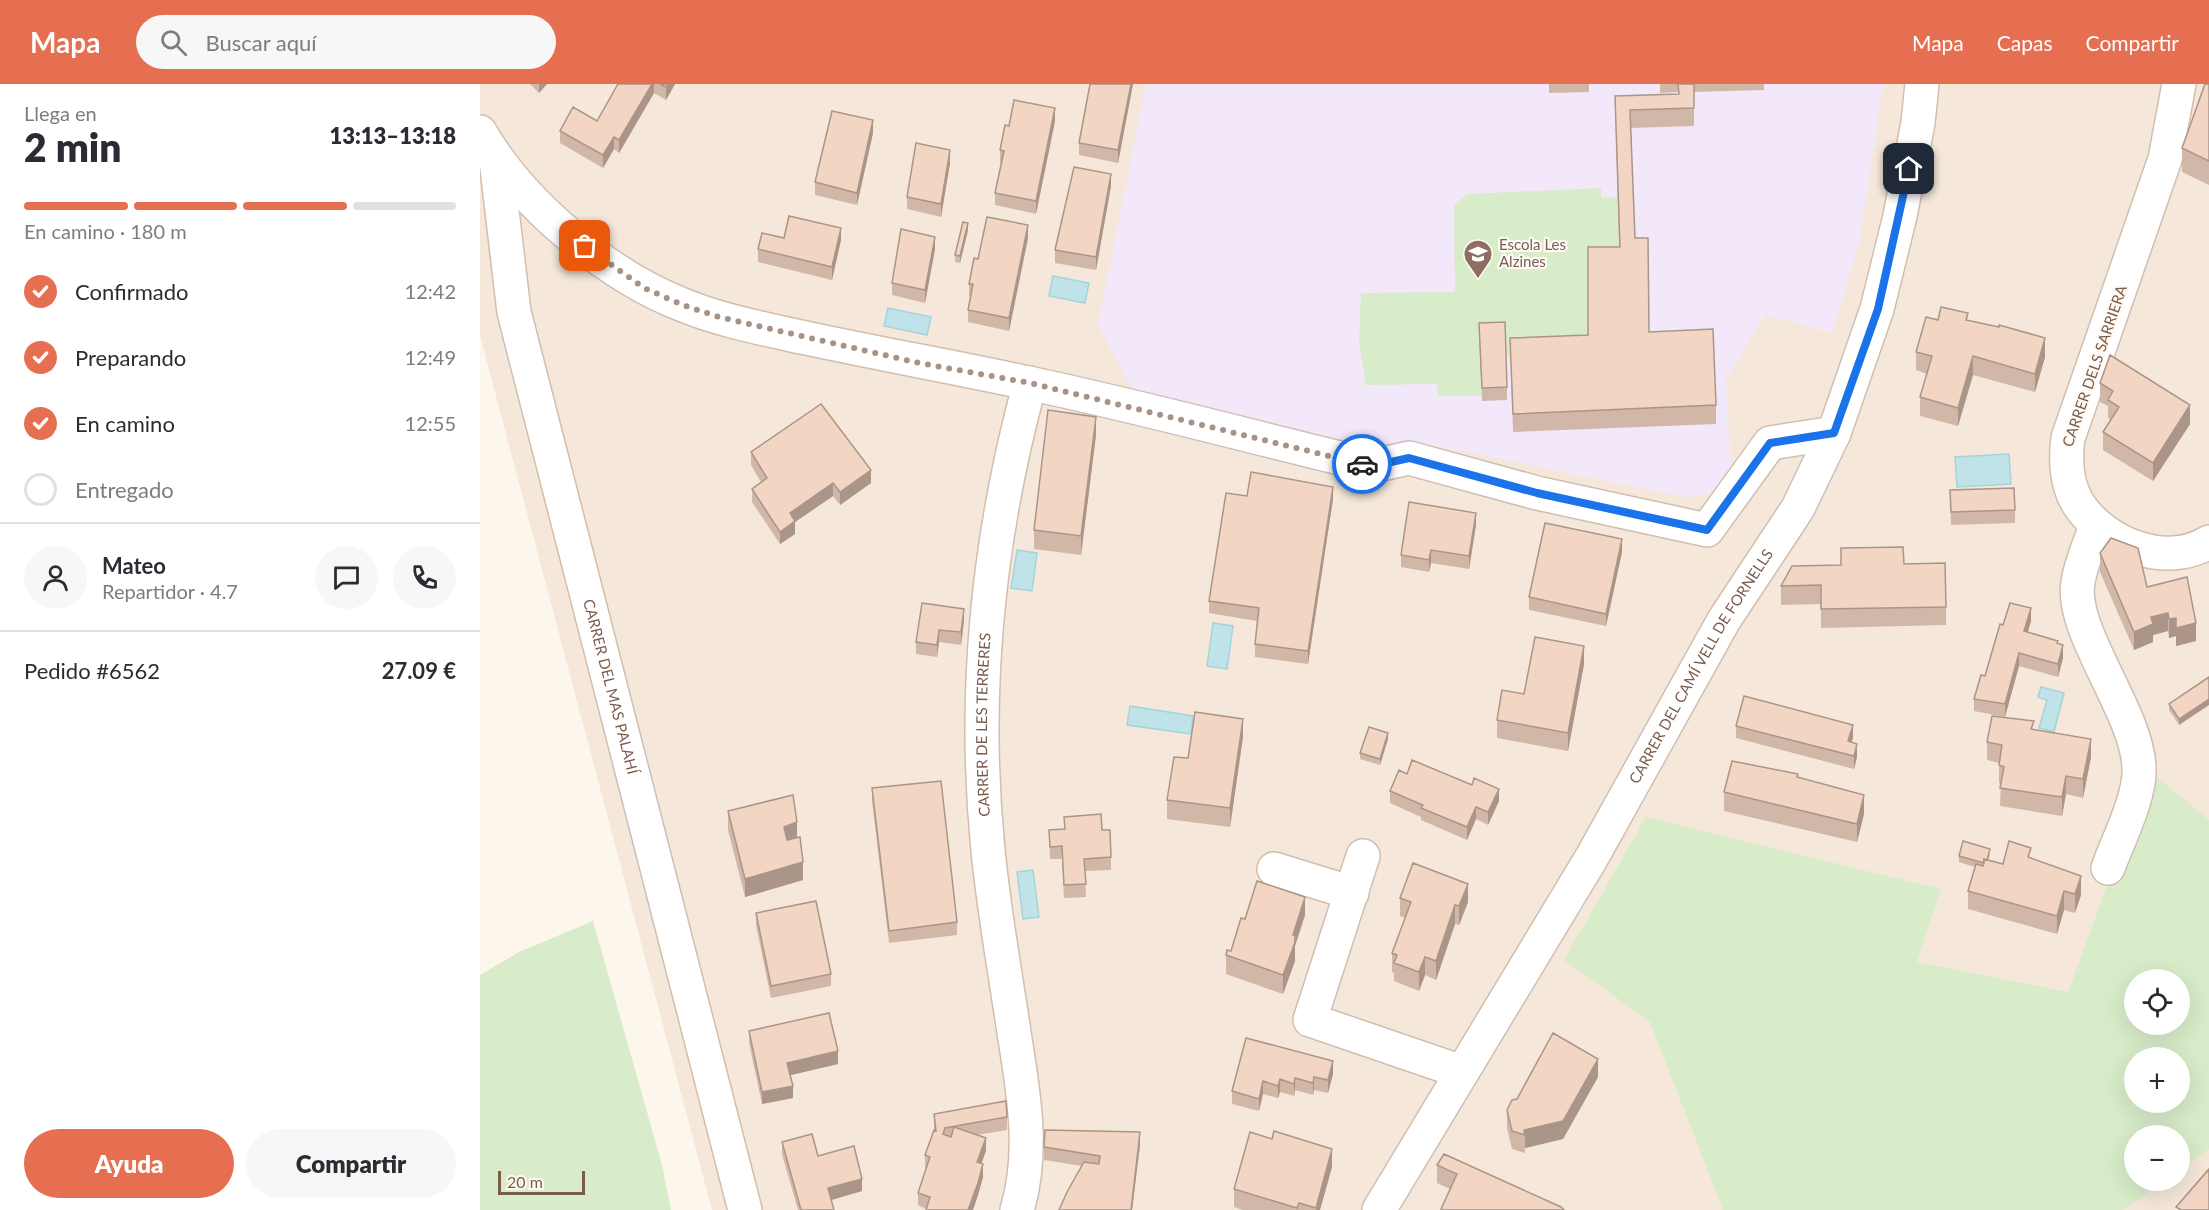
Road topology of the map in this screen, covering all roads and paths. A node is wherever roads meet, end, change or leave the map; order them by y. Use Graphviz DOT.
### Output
graph roads {
  1 [pos="1922,84"];
  2 [pos="2179,84"];
  3 [pos="480,132"];
  4 [pos="496,160"];
  5 [pos="1030,383"];
  6 [pos="1834,433"];
  7 [pos="2096,525"];
  8 [pos="2209,542"];
  9 [pos="1364,856"];
  10 [pos="2108,868"];
  11 [pos="1274,869"];
  12 [pos="1352,893"];
  13 [pos="1462,1072"];
  14 [pos="745,1210"];
  15 [pos="1017,1210"];
  16 [pos="1379,1210"];
  1 -- 6 [label="street, CARRER DEL CAMÍ VELL DE FORNELLS"];
  2 -- 7 [label="street, CARRER DELS SARRIERA"];
  3 -- 4 [label="street"];
  4 -- 5 [label="street"];
  4 -- 14 [label="street, CARRER DEL MAS PALAHÍ"];
  5 -- 6 [label="street"];
  5 -- 15 [label="street, CARRER DE LES TERRERES"];
  6 -- 13 [label="street, CARRER DEL CAMÍ VELL DE FORNELLS"];
  7 -- 8 [label="street, CARRER DELS SARRIERA"];
  7 -- 10 [label="street"];
  9 -- 12 [label="street"];
  11 -- 12 [label="street"];
  12 -- 13 [label="street"];
  13 -- 16 [label="street, CARRER DEL CAMÍ VELL DE FORNELLS"];
}
